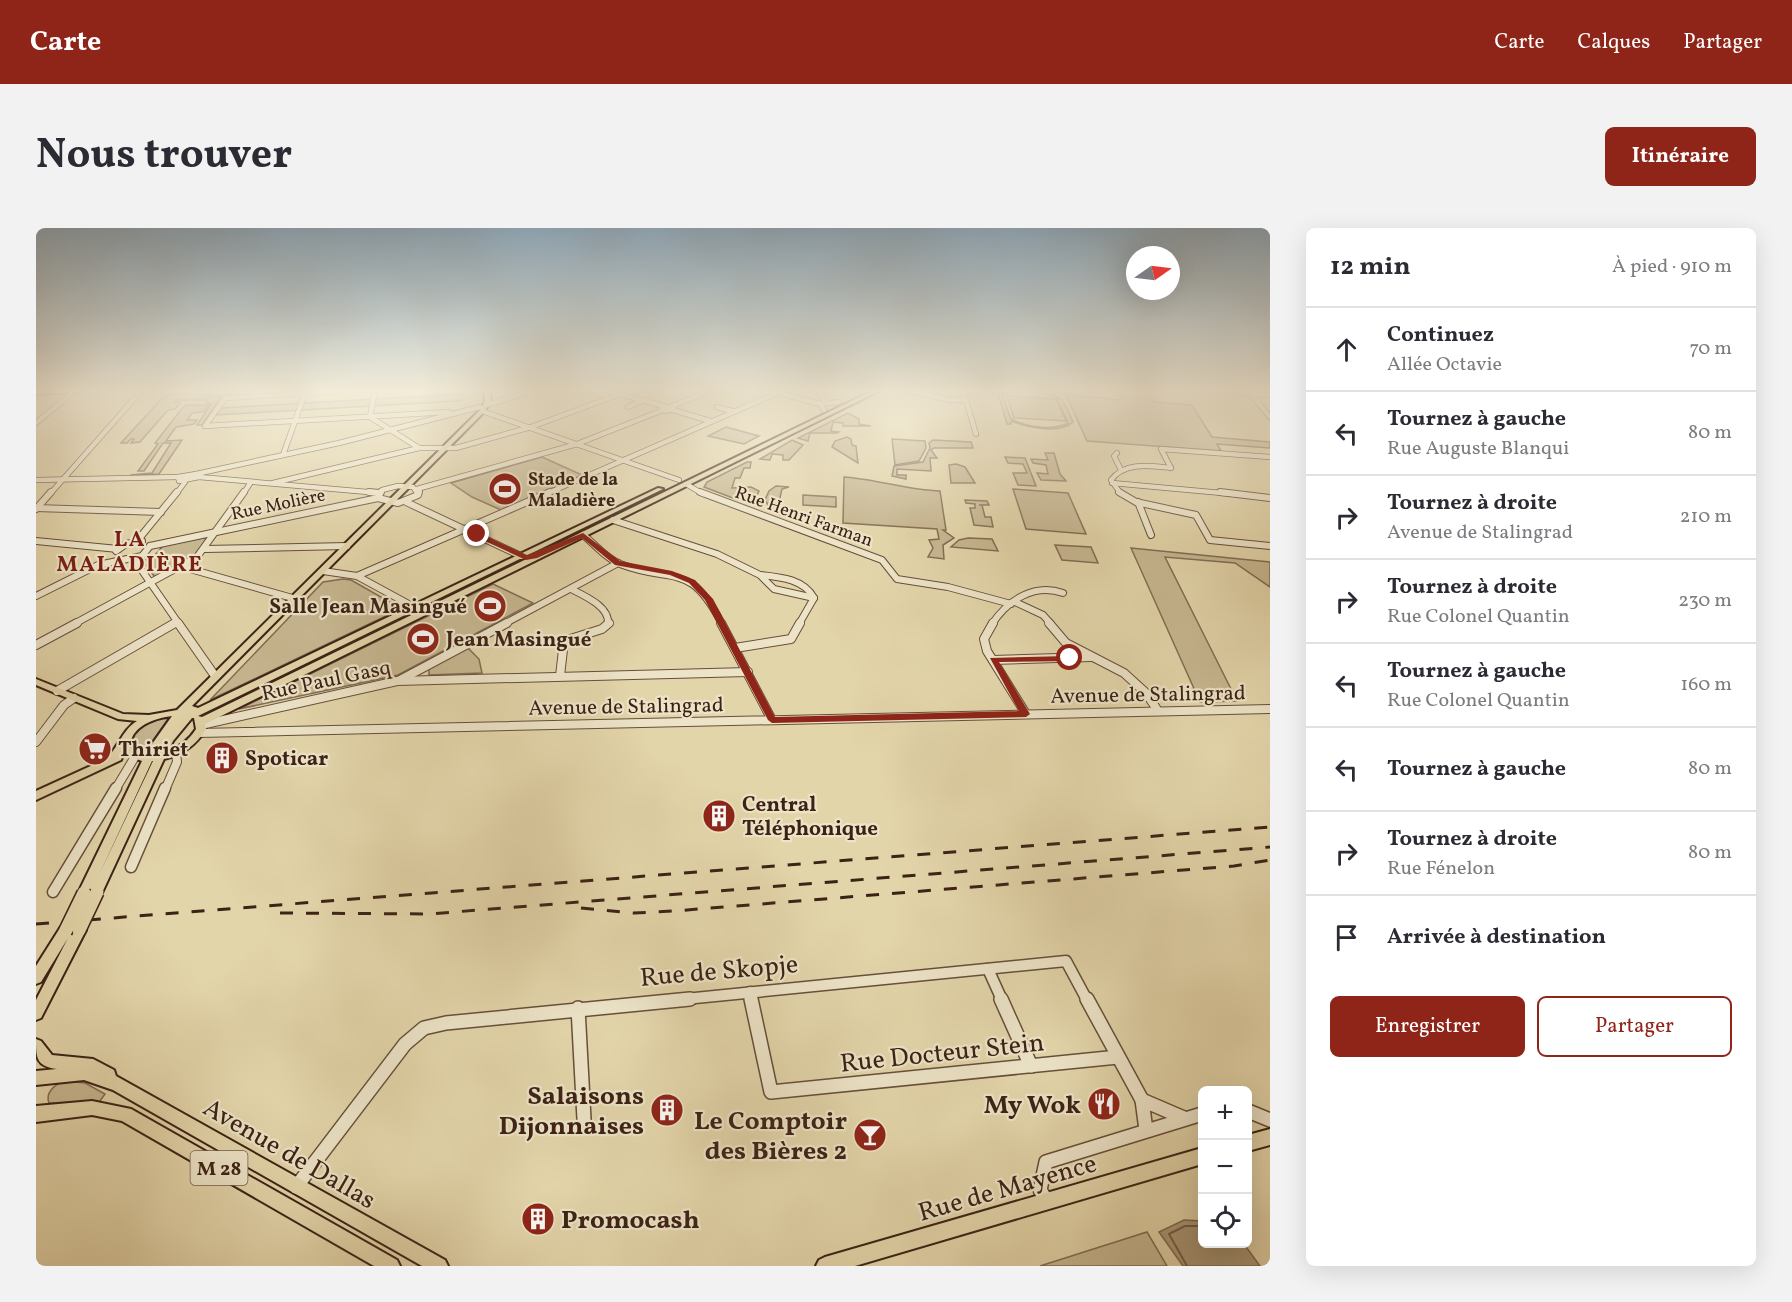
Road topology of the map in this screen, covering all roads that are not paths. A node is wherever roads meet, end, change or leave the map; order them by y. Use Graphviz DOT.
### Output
graph roads {
  1 [pos="99,438"];
  2 [pos="289,438"];
  3 [pos="357,438"];
  4 [pos="403,438"];
  5 [pos="453,438"];
  6 [pos="486,438"];
  7 [pos="562,438"];
  8 [pos="591,438"];
  9 [pos="671,438"];
  10 [pos="763,438"];
  11 [pos="778,438"];
  12 [pos="758,441"];
  13 [pos="577,444"];
  14 [pos="767,444"];
  15 [pos="419,448"];
  16 [pos="441,450"];
  17 [pos="1117,453"];
  18 [pos="283,455"];
  19 [pos="1270,457"];
  20 [pos="623,460"];
  21 [pos="1121,470"];
  22 [pos="198,476"];
  23 [pos="178,477"];
  24 [pos="36,480"];
  25 [pos="62,480"];
  26 [pos="185,482"];
  27 [pos="251,482"];
  28 [pos="682,482"];
  29 [pos="273,483"];
  30 [pos="1112,483"];
  31 [pos="406,486"];
  32 [pos="417,489"];
  33 [pos="378,496"];
  34 [pos="1270,498"];
  35 [pos="406,502"];
  36 [pos="1138,502"];
  37 [pos="389,503"];
  38 [pos="36,508"];
  39 [pos="161,512"];
  40 [pos="613,520"];
  41 [pos="465,528"];
  42 [pos="216,532"];
  43 [pos="567,533"];
  44 [pos="583,535"];
  45 [pos="1151,535"];
  46 [pos="36,541"];
  47 [pos="137,541"];
  48 [pos="150,546"];
  49 [pos="347,546"];
  50 [pos="1270,546"];
  51 [pos="559,547"];
  52 [pos="118,549"];
  53 [pos="205,549"];
  54 [pos="521,556"];
  55 [pos="134,559"];
  56 [pos="112,560"];
  57 [pos="618,563"];
  58 [pos="183,567"];
  59 [pos="323,571"];
  60 [pos="760,575"];
  61 [pos="357,576"];
  62 [pos="151,585"];
  63 [pos="36,589"];
  64 [pos="571,589"];
  65 [pos="46,591"];
  66 [pos="1063,593"];
  67 [pos="36,596"];
  68 [pos="814,598"];
  69 [pos="296,599"];
  70 [pos="1013,603"];
  71 [pos="416,606"];
  72 [pos="429,610"];
  73 [pos="176,622"];
  74 [pos="36,645"];
  75 [pos="735,648"];
  76 [pos="239,657"];
  77 [pos="1095,657"];
  78 [pos="993,660"];
  79 [pos="748,672"];
  80 [pos="215,676"];
  81 [pos="560,676"];
  82 [pos="397,681"];
  83 [pos="36,682"];
  84 [pos="57,691"];
  85 [pos="74,698"];
  86 [pos="1270,709"];
  87 [pos="1158,711"];
  88 [pos="1026,714"];
  89 [pos="122,717"];
  90 [pos="152,718"];
  91 [pos="193,720"];
  92 [pos="772,720"];
  93 [pos="127,737"];
  94 [pos="36,742"];
  95 [pos="176,751"];
  96 [pos="135,755"];
  97 [pos="155,757"];
  98 [pos="111,760"];
  99 [pos="36,796"];
  100 [pos="131,867"];
  101 [pos="53,892"];
  102 [pos="72,931"];
  103 [pos="53,953"];
  104 [pos="36,968"];
  105 [pos="988,969"];
  106 [pos="36,978"];
  107 [pos="750,992"];
  108 [pos="578,1008"];
  109 [pos="36,1014"];
  110 [pos="36,1046"];
  111 [pos="1118,1057"];
  112 [pos="1031,1066"];
  113 [pos="36,1078"];
  114 [pos="117,1084"];
  115 [pos="1142,1100"];
  116 [pos="1252,1113"];
  117 [pos="36,1114"];
  118 [pos="1198,1115"];
  119 [pos="1184,1118"];
  120 [pos="584,1119"];
  121 [pos="1270,1120"];
  122 [pos="1146,1130"];
  123 [pos="1270,1137"];
  124 [pos="1252,1142"];
  125 [pos="1198,1157"];
  126 [pos="296,1187"];
  127 [pos="1047,1201"];
  128 [pos="391,1266"];
  129 [pos="439,1266"];
  130 [pos="825,1266"];
  1 -- 25 [label="street"];
  2 -- 18 [label="street"];
  3 -- 18 [label="street"];
  4 -- 15 [label="street"];
  5 -- 16 [label="main road"];
  6 -- 16 [label="street"];
  7 -- 13 [label="street, Rue Henri Farman"];
  8 -- 13 [label="street"];
  9 -- 20 [label="street"];
  10 -- 12 [label="main road"];
  11 -- 14 [label="main road"];
  12 -- 14 [label="main road"];
  12 -- 28 [label="main road"];
  13 -- 20 [label="street, Rue Henri Farman"];
  13 -- 32 [label="street"];
  14 -- 28 [label="main road"];
  15 -- 16 [label="street"];
  15 -- 29 [label="street"];
  16 -- 31 [label="main road"];
  17 -- 21 [label="street"];
  18 -- 22 [label="street"];
  19 -- 21 [label="street"];
  20 -- 28 [label="street, Rue Henri Farman"];
  20 -- 41 [label="street"];
  21 -- 30 [label="street"];
  22 -- 23 [label="street"];
  22 -- 26 [label="street"];
  22 -- 27 [label="street"];
  23 -- 25 [label="street"];
  23 -- 26 [label="street"];
  24 -- 25 [label="street"];
  25 -- 38 [label="street"];
  26 -- 39 [label="street"];
  27 -- 29 [label="street"];
  27 -- 42 [label="street"];
  28 -- 40 [label="main road"];
  28 -- 43 [label="main road"];
  28 -- 70 [label="street, Rue Henri Farman"];
  29 -- 33 [label="street"];
  30 -- 34 [label="street"];
  30 -- 36 [label="street"];
  31 -- 32 [label="street"];
  31 -- 33 [label="street, Rue Molière"];
  31 -- 37 [label="main road"];
  32 -- 35 [label="street"];
  33 -- 37 [label="street"];
  33 -- 42 [label="street, Rue Molière"];
  35 -- 37 [label="street"];
  35 -- 41 [label="street"];
  36 -- 45 [label="street"];
  36 -- 50 [label="street"];
  37 -- 49 [label="main road"];
  38 -- 39 [label="street"];
  39 -- 47 [label="street"];
  40 -- 44 [label="main road"];
  40 -- 60 [label="street"];
  41 -- 54 [label="street"];
  41 -- 61 [label="street"];
  42 -- 48 [label="street, Rue Molière"];
  42 -- 53 [label="street"];
  43 -- 44 [label="main road"];
  43 -- 54 [label="main road"];
  44 -- 51 [label="main road"];
  44 -- 57 [label="street"];
  46 -- 52 [label="street"];
  47 -- 48 [label="street"];
  47 -- 52 [label="street"];
  48 -- 55 [label="street"];
  49 -- 53 [label="street"];
  49 -- 59 [label="main road"];
  51 -- 54 [label="main road"];
  51 -- 72 [label="main road"];
  52 -- 56 [label="street"];
  53 -- 58 [label="street"];
  54 -- 71 [label="main road"];
  55 -- 56 [label="street"];
  55 -- 62 [label="street"];
  56 -- 65 [label="street"];
  57 -- 64 [label="street"];
  57 -- 75 [label="street"];
  58 -- 62 [label="street"];
  58 -- 69 [label="street"];
  59 -- 61 [label="street"];
  59 -- 69 [label="main road"];
  60 -- 68 [label="street"];
  60 -- 68 [label="street"];
  61 -- 71 [label="street"];
  62 -- 73 [label="street"];
  62 -- 74 [label="street"];
  63 -- 65 [label="street"];
  64 -- 81 [label="street"];
  64 -- 82 [label="street"];
  65 -- 67 [label="street"];
  66 -- 70 [label="street"];
  68 -- 75 [label="street"];
  69 -- 76 [label="main road"];
  70 -- 77 [label="street, Rue Henri Farman"];
  70 -- 78 [label="street"];
  71 -- 72 [label="main road"];
  71 -- 91 [label="main road"];
  72 -- 91 [label="main road"];
  73 -- 80 [label="street"];
  73 -- 84 [label="street"];
  75 -- 79 [label="street"];
  76 -- 80 [label="main road"];
  76 -- 91 [label="main road"];
  77 -- 78 [label="street"];
  77 -- 87 [label="street, Rue Henri Farman"];
  78 -- 88 [label="street"];
  79 -- 81 [label="street, Rue Paul Gasq"];
  79 -- 92 [label="street"];
  80 -- 91 [label="main road"];
  81 -- 82 [label="street, Rue Paul Gasq"];
  82 -- 91 [label="street, Rue Paul Gasq"];
  83 -- 84 [label="main road"];
  84 -- 85 [label="main road"];
  85 -- 89 [label="main road"];
  85 -- 94 [label="street"];
  86 -- 87 [label="street, Avenue de Stalingrad"];
  87 -- 88 [label="street, Avenue de Stalingrad"];
  88 -- 92 [label="street, Avenue de Stalingrad"];
  89 -- 90 [label="main road"];
  89 -- 93 [label="main road"];
  90 -- 91 [label="main road"];
  90 -- 93 [label="main road"];
  91 -- 92 [label="street, Avenue de Stalingrad"];
  91 -- 95 [label="main road"];
  91 -- 97 [label="main road"];
  93 -- 96 [label="main road"];
  93 -- 98 [label="main road"];
  95 -- 97 [label="main road"];
  95 -- 100 [label="street"];
  96 -- 97 [label="main road"];
  96 -- 98 [label="main road"];
  96 -- 101 [label="street"];
  97 -- 102 [label="main road, bridge"];
  98 -- 99 [label="main road"];
  102 -- 103 [label="main road"];
  102 -- 109 [label="main road"];
  103 -- 104 [label="main road"];
  103 -- 106 [label="main road"];
  105 -- 107 [label="street, Rue de Skopje"];
  105 -- 111 [label="street, Rue de Skopje"];
  105 -- 112 [label="street"];
  107 -- 108 [label="street, Rue de Skopje"];
  107 -- 112 [label="street, Rue Docteur Stein"];
  108 -- 120 [label="street"];
  108 -- 126 [label="street, Rue de Skopje"];
  110 -- 114 [label="main road, Avenue de Dallas / M 28"];
  111 -- 112 [label="street, Rue Docteur Stein"];
  111 -- 115 [label="street, Rue de Skopje"];
  113 -- 114 [label="main road, Avenue de Dallas / M 28"];
  114 -- 126 [label="main road, Avenue de Dallas / M 28"];
  115 -- 119 [label="street"];
  115 -- 122 [label="street, Rue de Skopje"];
  116 -- 121 [label="street"];
  117 -- 128 [label="main road, M 28"];
  118 -- 119 [label="street"];
  119 -- 122 [label="street"];
  122 -- 127 [label="street"];
  123 -- 124 [label="main road"];
  125 -- 127 [label="main road, Rue de Mayence"];
  126 -- 129 [label="main road, Avenue de Dallas / M 28"];
  127 -- 130 [label="main road, Rue de Mayence"];
}
